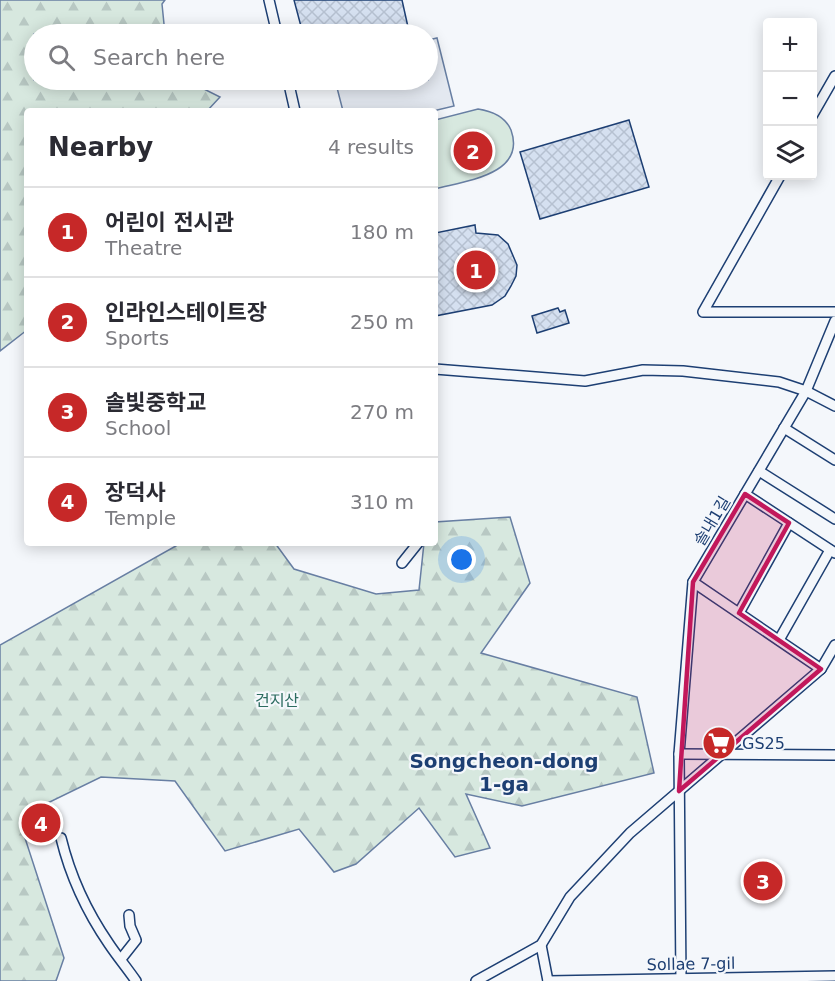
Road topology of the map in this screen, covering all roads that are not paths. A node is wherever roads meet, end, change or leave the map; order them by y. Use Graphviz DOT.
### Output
graph roads {
  1 [pos="269,0"];
  2 [pos="275,24"];
  3 [pos="835,76"];
  4 [pos="290,90"];
  5 [pos="294,108"];
  6 [pos="817,109"];
  7 [pos="778,180"];
  8 [pos="835,312"];
  9 [pos="835,321"];
  10 [pos="438,369"];
  11 [pos="806,391"];
  12 [pos="835,406"];
  13 [pos="784,428"];
  14 [pos="835,460"];
  15 [pos="759,471"];
  16 [pos="745,494"];
  17 [pos="835,519"];
  18 [pos="789,523"];
  19 [pos="416,546"];
  20 [pos="833,551"];
  21 [pos="402,563"];
  22 [pos="693,582"];
  23 [pos="739,613"];
  24 [pos="779,640"];
  25 [pos="835,645"];
  26 [pos="821,669"];
  27 [pos="678,754"];
  28 [pos="722,754"];
  29 [pos="835,755"];
  30 [pos="679,791"];
  31 [pos="61,838"];
  32 [pos="129,915"];
  33 [pos="541,945"];
  34 [pos="121,959"];
  35 [pos="835,976"];
  36 [pos="681,980"];
  37 [pos="136,981"];
  38 [pos="476,981"];
  39 [pos="548,981"];
  1 -- 2 [label="street"];
  3 -- 6 [label="street"];
  4 -- 5 [label="street"];
  7 -- 8 [label="street"];
  9 -- 11 [label="street, 솔내1길"];
  10 -- 11 [label="street"];
  11 -- 12 [label="street"];
  11 -- 13 [label="street, 솔내1길"];
  13 -- 14 [label="street"];
  13 -- 15 [label="street, 솔내1길"];
  15 -- 16 [label="street, 솔내1길"];
  15 -- 17 [label="street"];
  16 -- 18 [label="street"];
  16 -- 22 [label="street, 솔내1길"];
  18 -- 20 [label="street"];
  18 -- 23 [label="street"];
  19 -- 21 [label="street"];
  20 -- 24 [label="street"];
  22 -- 23 [label="street"];
  22 -- 27 [label="street, 솔내1길"];
  23 -- 24 [label="street"];
  24 -- 26 [label="street"];
  25 -- 26 [label="street"];
  26 -- 28 [label="street"];
  27 -- 28 [label="street"];
  27 -- 30 [label="street, 솔내1길"];
  28 -- 29 [label="street"];
  28 -- 30 [label="street"];
  30 -- 33 [label="street"];
  30 -- 36 [label="street, 솔내1길"];
  31 -- 34 [label="street"];
  32 -- 34 [label="street"];
  33 -- 38 [label="street"];
  33 -- 39 [label="street"];
  34 -- 37 [label="street"];
  35 -- 36 [label="street, Sollae 7-gil"];
  36 -- 39 [label="street, Sollae 7-gil"];
}
